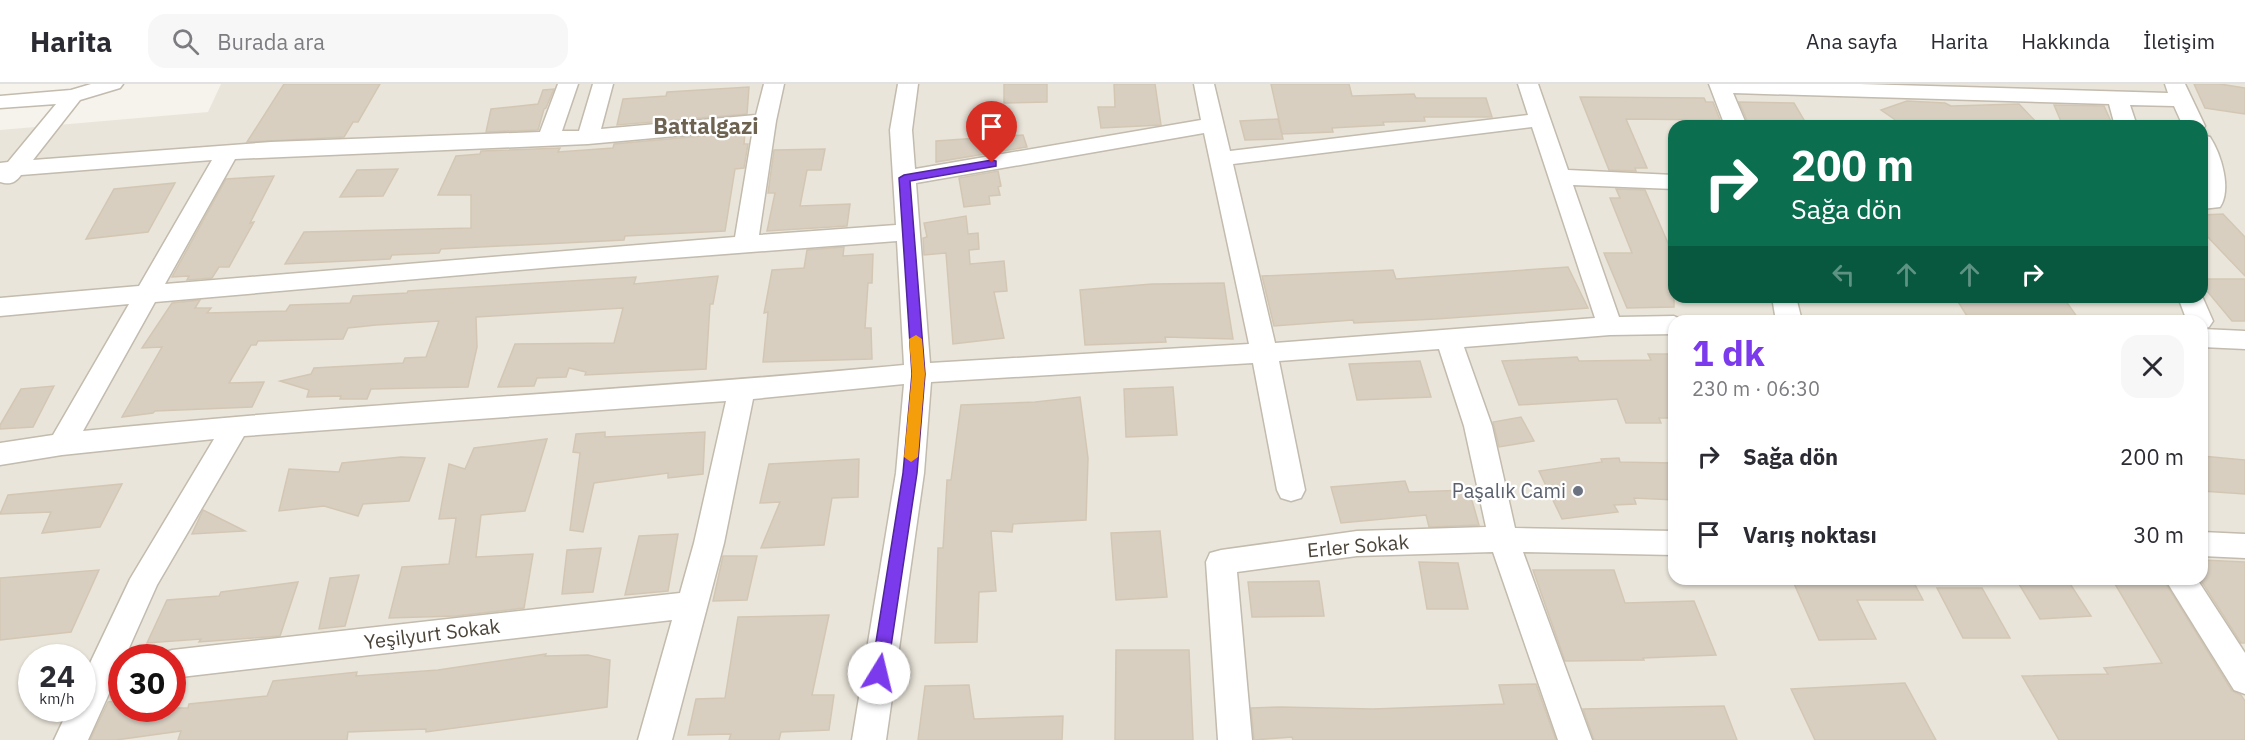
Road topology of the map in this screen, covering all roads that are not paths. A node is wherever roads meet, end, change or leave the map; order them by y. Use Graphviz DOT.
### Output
graph roads {
  1 [pos="113,84"];
  2 [pos="568,84"];
  3 [pos="603,84"];
  4 [pos="774,84"];
  5 [pos="908,84"];
  6 [pos="1204,84"];
  7 [pos="1528,84"];
  8 [pos="1719,85"];
  9 [pos="2178,92"];
  10 [pos="73,96"];
  11 [pos="2118,98"];
  12 [pos="0,102"];
  13 [pos="1539,120"];
  14 [pos="1734,120"];
  15 [pos="2124,120"];
  16 [pos="2191,120"];
  17 [pos="765,121"];
  18 [pos="1213,125"];
  19 [pos="588,137"];
  20 [pos="549,138"];
  21 [pos="228,152"];
  22 [pos="2208,155"];
  23 [pos="1220,159"];
  24 [pos="8,169"];
  25 [pos="1558,177"];
  26 [pos="904,178"];
  27 [pos="1668,182"];
  28 [pos="0,187"];
  29 [pos="2208,202"];
  30 [pos="908,232"];
  31 [pos="746,244"];
  32 [pos="147,293"];
  33 [pos="0,307"];
  34 [pos="1668,325"];
  35 [pos="1610,326"];
  36 [pos="2208,332"];
  37 [pos="1448,337"];
  38 [pos="2245,340"];
  39 [pos="1264,353"];
  40 [pos="918,374"];
  41 [pos="742,390"];
  42 [pos="236,426"];
  43 [pos="62,444"];
  44 [pos="0,454"];
  45 [pos="1291,490"];
  46 [pos="1503,538"];
  47 [pos="1668,543"];
  48 [pos="2208,544"];
  49 [pos="2245,546"];
  50 [pos="2184,585"];
  51 [pos="692,604"];
  52 [pos="122,644"];
  53 [pos="186,662"];
  54 [pos="108,678"];
  55 [pos="2245,680"];
  56 [pos="71,740"];
  57 [pos="656,740"];
  58 [pos="869,740"];
  59 [pos="1235,740"];
  60 [pos="1575,740"];
  1 -- 10 [label="street"];
  2 -- 20 [label="street"];
  3 -- 19 [label="street"];
  4 -- 17 [label="street"];
  5 -- 26 [label="street"];
  6 -- 18 [label="street"];
  7 -- 13 [label="street"];
  8 -- 11 [label="street"];
  8 -- 14 [label="street"];
  9 -- 11 [label="street"];
  9 -- 16 [label="street"];
  10 -- 12 [label="street"];
  10 -- 24 [label="street"];
  11 -- 15 [label="street"];
  13 -- 23 [label="street"];
  13 -- 25 [label="street"];
  17 -- 19 [label="street"];
  17 -- 31 [label="street"];
  18 -- 23 [label="street"];
  18 -- 26 [label="street"];
  19 -- 20 [label="street"];
  20 -- 21 [label="street"];
  21 -- 24 [label="street"];
  21 -- 32 [label="street"];
  22 -- 29 [label="street"];
  23 -- 39 [label="street"];
  24 -- 28 [label="street"];
  25 -- 27 [label="street"];
  25 -- 35 [label="street"];
  26 -- 30 [label="street"];
  30 -- 31 [label="street"];
  30 -- 40 [label="street"];
  31 -- 32 [label="street"];
  32 -- 33 [label="street"];
  32 -- 43 [label="street"];
  34 -- 35 [label="street"];
  35 -- 37 [label="street"];
  36 -- 38 [label="street"];
  37 -- 39 [label="street"];
  37 -- 46 [label="street"];
  39 -- 40 [label="street"];
  39 -- 45 [label="street"];
  40 -- 41 [label="street"];
  40 -- 58 [label="street"];
  41 -- 42 [label="street"];
  41 -- 51 [label="street"];
  42 -- 43 [label="street"];
  42 -- 52 [label="street"];
  43 -- 44 [label="street"];
  46 -- 47 [label="street, Erler Sokak"];
  46 -- 59 [label="street, Erler Sokak"];
  46 -- 60 [label="street"];
  48 -- 49 [label="street"];
  50 -- 55 [label="street"];
  51 -- 53 [label="street, Yeşilyurt Sokak"];
  51 -- 57 [label="street"];
  54 -- 56 [label="street"];
}
